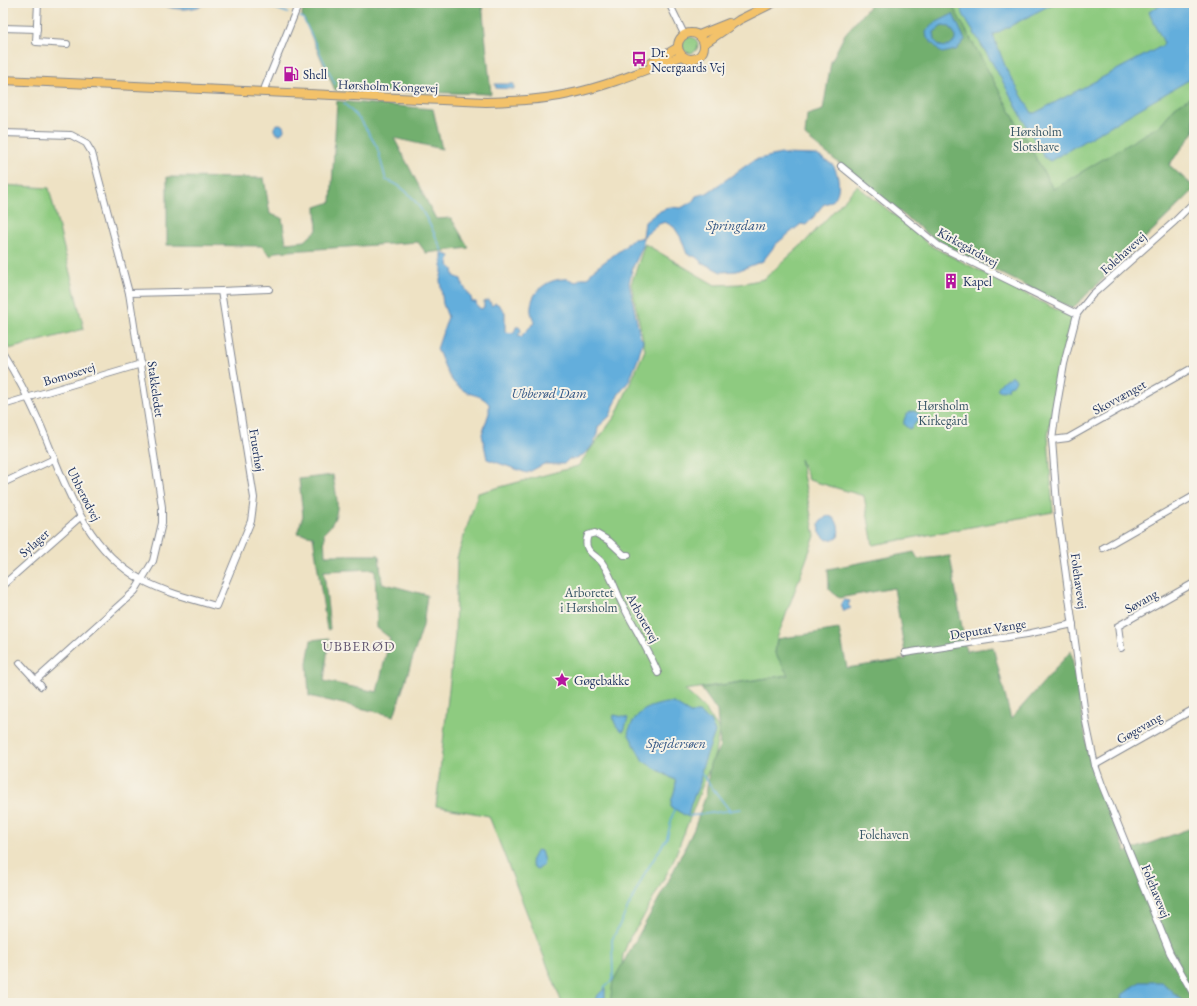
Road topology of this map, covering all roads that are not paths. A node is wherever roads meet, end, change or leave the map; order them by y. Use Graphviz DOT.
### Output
graph roads {
  1 [pos="38,3"];
  2 [pos="299,3"];
  3 [pos="669,3"];
  4 [pos="773,3"];
  5 [pos="739,20"];
  6 [pos="3,28"];
  7 [pos="36,29"];
  8 [pos="684,34"];
  9 [pos="699,35"];
  10 [pos="67,44"];
  11 [pos="704,44"];
  12 [pos="677,48"];
  13 [pos="682,56"];
  14 [pos="626,76"];
  15 [pos="3,80"];
  16 [pos="263,92"];
  17 [pos="3,133"];
  18 [pos="841,166"];
  19 [pos="1194,202"];
  20 [pos="268,289"];
  21 [pos="221,291"];
  22 [pos="129,293"];
  23 [pos="1077,314"];
  24 [pos="3,354"];
  25 [pos="141,364"];
  26 [pos="1194,367"];
  27 [pos="28,398"];
  28 [pos="3,405"];
  29 [pos="1052,440"];
  30 [pos="54,459"];
  31 [pos="3,483"];
  32 [pos="1194,496"];
  33 [pos="80,517"];
  34 [pos="1103,548"];
  35 [pos="628,555"];
  36 [pos="142,580"];
  37 [pos="1194,583"];
  38 [pos="3,585"];
  39 [pos="216,606"];
  40 [pos="1073,624"];
  41 [pos="1121,648"];
  42 [pos="905,654"];
  43 [pos="20,663"];
  44 [pos="658,673"];
  45 [pos="36,680"];
  46 [pos="41,686"];
  47 [pos="1194,709"];
  48 [pos="1095,765"];
  49 [pos="1194,995"];
  1 -- 7 [label="street"];
  2 -- 16 [label="street"];
  3 -- 8 [label="street"];
  4 -- 5 [label="main road"];
  5 -- 9 [label="main road"];
  5 -- 11 [label="main road"];
  6 -- 7 [label="street"];
  7 -- 10 [label="street"];
  8 -- 9 [label="main road"];
  8 -- 12 [label="main road"];
  9 -- 11 [label="main road"];
  11 -- 13 [label="main road"];
  12 -- 13 [label="main road"];
  12 -- 14 [label="main road, Hørsholm Kongevej"];
  13 -- 14 [label="main road, Hørsholm Kongevej"];
  14 -- 16 [label="main road, Hørsholm Kongevej"];
  15 -- 16 [label="main road, Hørsholm Kongevej"];
  17 -- 22 [label="street, Stakkeledet"];
  18 -- 23 [label="street, Kirkegårdsvej"];
  19 -- 23 [label="street, Folehavevej"];
  20 -- 21 [label="street"];
  21 -- 22 [label="street"];
  21 -- 39 [label="street, Fruerhøj"];
  22 -- 25 [label="street, Stakkeledet"];
  23 -- 29 [label="street, Folehavevej"];
  24 -- 27 [label="street, Ubberødvej"];
  25 -- 27 [label="street, Bomosevej"];
  25 -- 36 [label="street, Stakkeledet"];
  26 -- 29 [label="street, Skovvænget"];
  27 -- 28 [label="street, Bomosevej"];
  27 -- 30 [label="street, Ubberødvej"];
  29 -- 40 [label="street, Folehavevej"];
  30 -- 31 [label="street"];
  30 -- 33 [label="street, Ubberødvej"];
  32 -- 34 [label="street"];
  33 -- 36 [label="street, Ubberødvej"];
  33 -- 38 [label="street, Sylager"];
  35 -- 44 [label="street, Arboretvej"];
  36 -- 39 [label="street, Ubberødvej"];
  36 -- 45 [label="street, Stakkeledet"];
  37 -- 41 [label="street, Søvang"];
  40 -- 42 [label="street, Deputat Vænge"];
  40 -- 48 [label="street, Folehavevej"];
  43 -- 45 [label="street"];
  45 -- 46 [label="street"];
  47 -- 48 [label="street, Gøgevang"];
  48 -- 49 [label="street, Folehavevej"];
}
